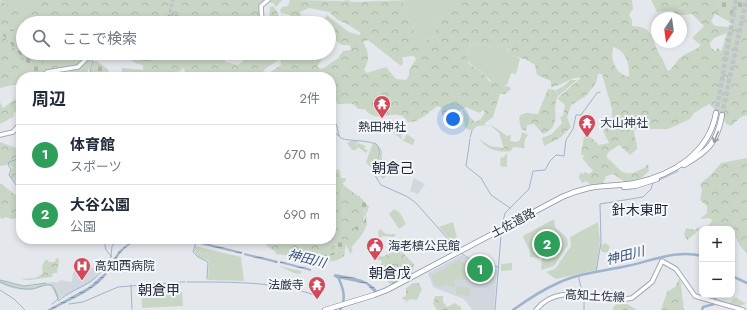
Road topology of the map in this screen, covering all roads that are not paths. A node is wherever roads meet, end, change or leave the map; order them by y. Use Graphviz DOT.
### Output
graph roads {
  1 [pos="268,0"];
  2 [pos="262,16"];
  3 [pos="85,60"];
  4 [pos="47,72"];
  5 [pos="716,113"];
  6 [pos="722,115"];
  7 [pos="16,129"];
  8 [pos="0,135"];
  9 [pos="703,146"];
  10 [pos="694,154"];
  11 [pos="702,154"];
  12 [pos="377,295"];
  13 [pos="336,308"];
  14 [pos="325,310"];
  15 [pos="536,310"];
  16 [pos="742,310"];
  1 -- 2 [label="main road"];
  3 -- 4 [label="main road"];
  5 -- 9 [label="highway"];
  6 -- 11 [label="highway, 土佐道路, one-way"];
  7 -- 8 [label="main road"];
  9 -- 10 [label="highway, 土佐道路"];
  9 -- 11 [label="highway"];
  10 -- 11 [label="highway"];
  10 -- 12 [label="highway, 土佐道路"];
  11 -- 12 [label="highway, 土佐道路"];
  12 -- 13 [label="highway, 土佐道路"];
  13 -- 14 [label="highway, 土佐道路"];
  15 -- 16 [label="main road, 高知土佐線"];
}
